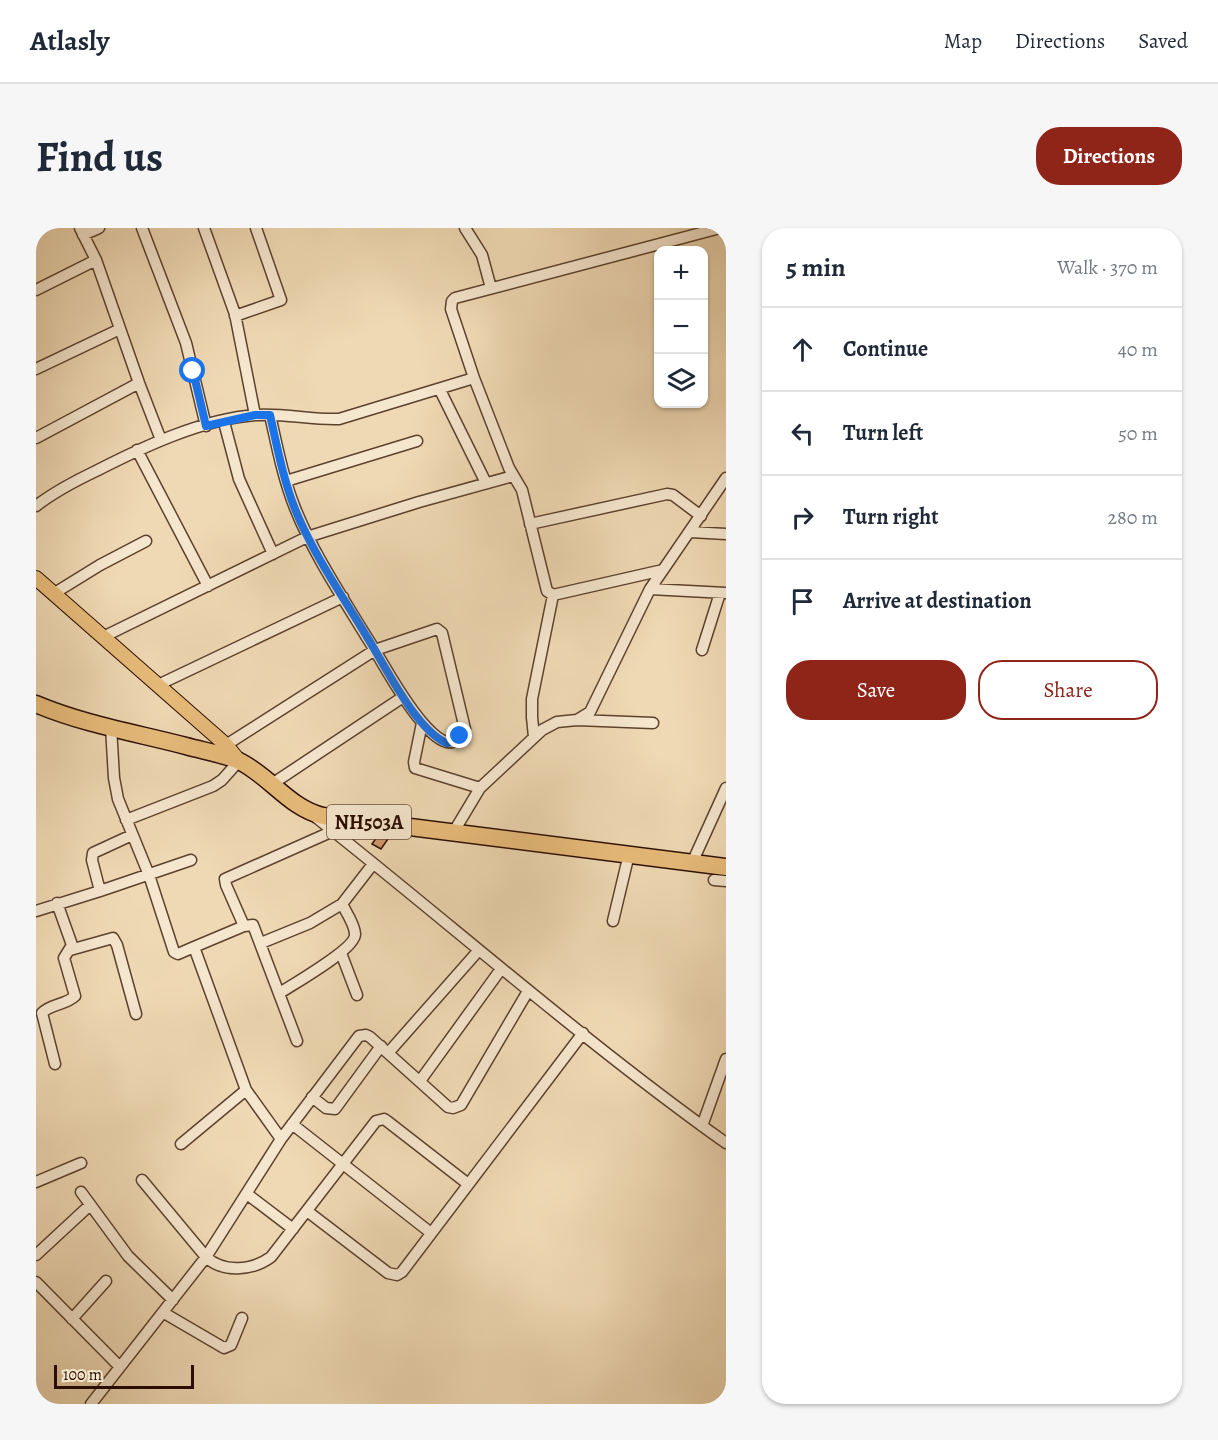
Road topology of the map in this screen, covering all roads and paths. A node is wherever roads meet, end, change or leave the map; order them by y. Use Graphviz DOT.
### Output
graph roads {
  1 [pos="99,228"];
  2 [pos="142,228"];
  3 [pos="204,228"];
  4 [pos="256,228"];
  5 [pos="465,228"];
  6 [pos="720,228"];
  7 [pos="81,232"];
  8 [pos="96,260"];
  9 [pos="491,288"];
  10 [pos="36,290"];
  11 [pos="235,315"];
  12 [pos="120,329"];
  13 [pos="36,369"];
  14 [pos="474,378"];
  15 [pos="139,383"];
  16 [pos="440,390"];
  17 [pos="255,415"];
  18 [pos="270,415"];
  19 [pos="224,422"];
  20 [pos="206,426"];
  21 [pos="36,438"];
  22 [pos="161,440"];
  23 [pos="417,441"];
  24 [pos="136,450"];
  25 [pos="513,476"];
  26 [pos="726,478"];
  27 [pos="286,481"];
  28 [pos="486,483"];
  29 [pos="36,506"];
  30 [pos="700,516"];
  31 [pos="530,524"];
  32 [pos="690,532"];
  33 [pos="726,534"];
  34 [pos="307,537"];
  35 [pos="146,541"];
  36 [pos="273,554"];
  37 [pos="663,570"];
  38 [pos="36,578"];
  39 [pos="208,586"];
  40 [pos="650,589"];
  41 [pos="723,593"];
  42 [pos="53,594"];
  43 [pos="553,595"];
  44 [pos="343,597"];
  45 [pos="103,637"];
  46 [pos="375,650"];
  47 [pos="702,650"];
  48 [pos="158,685"];
  49 [pos="403,697"];
  50 [pos="40,709"];
  51 [pos="577,720"];
  52 [pos="422,723"];
  53 [pos="653,723"];
  54 [pos="111,727"];
  55 [pos="534,737"];
  56 [pos="226,745"];
  57 [pos="239,761"];
  58 [pos="272,784"];
  59 [pos="480,788"];
  60 [pos="726,788"];
  61 [pos="310,813"];
  62 [pos="126,820"];
  63 [pos="333,831"];
  64 [pos="453,833"];
  65 [pos="132,835"];
  66 [pos="629,854"];
  67 [pos="191,860"];
  68 [pos="692,862"];
  69 [pos="374,864"];
  70 [pos="726,867"];
  71 [pos="149,875"];
  72 [pos="714,880"];
  73 [pos="726,881"];
  74 [pos="100,891"];
  75 [pos="57,903"];
  76 [pos="342,904"];
  77 [pos="36,911"];
  78 [pos="613,921"];
  79 [pos="244,926"];
  80 [pos="261,943"];
  81 [pos="194,947"];
  82 [pos="70,950"];
  83 [pos="479,950"];
  84 [pos="341,953"];
  85 [pos="501,969"];
  86 [pos="528,991"];
  87 [pos="280,993"];
  88 [pos="357,995"];
  89 [pos="136,1014"];
  90 [pos="583,1033"];
  91 [pos="297,1041"];
  92 [pos="385,1049"];
  93 [pos="726,1059"];
  94 [pos="55,1064"];
  95 [pos="420,1081"];
  96 [pos="246,1090"];
  97 [pos="312,1097"];
  98 [pos="292,1124"];
  99 [pos="702,1126"];
  100 [pos="281,1139"];
  101 [pos="726,1143"];
  102 [pos="182,1144"];
  103 [pos="81,1163"];
  104 [pos="343,1164"];
  105 [pos="142,1180"];
  106 [pos="36,1182"];
  107 [pos="468,1184"];
  108 [pos="81,1192"];
  109 [pos="246,1194"];
  110 [pos="90,1204"];
  111 [pos="307,1211"];
  112 [pos="293,1229"];
  113 [pos="431,1233"];
  114 [pos="36,1255"];
  115 [pos="206,1257"];
  116 [pos="105,1281"];
  117 [pos="36,1282"];
  118 [pos="173,1300"];
  119 [pos="164,1313"];
  120 [pos="242,1318"];
  121 [pos="72,1319"];
  122 [pos="119,1366"];
  123 [pos="91,1404"];
  1 -- 7 [label="street"];
  2 -- 20 [label="street"];
  3 -- 11 [label="street"];
  4 -- 11 [label="street"];
  5 -- 9 [label="street"];
  6 -- 9 [label="street"];
  7 -- 8 [label="street"];
  8 -- 10 [label="street"];
  8 -- 12 [label="street"];
  9 -- 14 [label="street"];
  11 -- 17 [label="street"];
  12 -- 13 [label="street"];
  12 -- 15 [label="street"];
  14 -- 16 [label="street"];
  14 -- 25 [label="street"];
  15 -- 21 [label="street"];
  15 -- 22 [label="street"];
  16 -- 18 [label="street"];
  16 -- 28 [label="street"];
  17 -- 18 [label="street"];
  17 -- 19 [label="street"];
  18 -- 27 [label="street"];
  19 -- 20 [label="street"];
  19 -- 36 [label="street"];
  20 -- 22 [label="street"];
  22 -- 24 [label="street"];
  23 -- 27 [label="street"];
  24 -- 29 [label="street"];
  24 -- 39 [label="street"];
  25 -- 28 [label="street"];
  25 -- 31 [label="street"];
  26 -- 30 [label="street"];
  27 -- 34 [label="street"];
  28 -- 34 [label="street"];
  30 -- 31 [label="street"];
  30 -- 32 [label="street"];
  31 -- 43 [label="street"];
  32 -- 33 [label="street"];
  32 -- 37 [label="street"];
  34 -- 36 [label="street"];
  34 -- 44 [label="street"];
  35 -- 42 [label="street"];
  36 -- 39 [label="street"];
  37 -- 40 [label="street"];
  37 -- 43 [label="street"];
  38 -- 42 [label="main road"];
  39 -- 45 [label="street"];
  40 -- 41 [label="street"];
  40 -- 51 [label="street"];
  41 -- 47 [label="street"];
  42 -- 45 [label="main road"];
  43 -- 55 [label="street"];
  44 -- 46 [label="street"];
  44 -- 48 [label="street"];
  45 -- 48 [label="main road"];
  46 -- 49 [label="street"];
  46 -- 52 [label="street"];
  46 -- 56 [label="street"];
  48 -- 56 [label="main road"];
  49 -- 52 [label="street"];
  49 -- 58 [label="street"];
  50 -- 54 [label="highway, NH503A"];
  51 -- 53 [label="street"];
  51 -- 55 [label="street"];
  52 -- 59 [label="street"];
  54 -- 57 [label="highway, NH503A"];
  54 -- 62 [label="street"];
  55 -- 59 [label="street"];
  56 -- 57 [label="main road"];
  57 -- 58 [label="highway, NH503A"];
  57 -- 62 [label="street"];
  58 -- 61 [label="highway, NH503A"];
  59 -- 64 [label="street"];
  60 -- 68 [label="street"];
  61 -- 63 [label="street"];
  61 -- 64 [label="highway, NH503A"];
  62 -- 65 [label="street"];
  63 -- 69 [label="street"];
  63 -- 79 [label="street"];
  64 -- 66 [label="highway, NH503A"];
  65 -- 71 [label="street"];
  65 -- 74 [label="street"];
  66 -- 68 [label="highway, NH503A"];
  66 -- 78 [label="street"];
  67 -- 71 [label="street"];
  68 -- 70 [label="highway, NH503A"];
  69 -- 76 [label="street"];
  69 -- 83 [label="street"];
  71 -- 74 [label="street"];
  71 -- 81 [label="street"];
  72 -- 73 [label="street"];
  74 -- 75 [label="street"];
  75 -- 77 [label="street"];
  75 -- 82 [label="street"];
  76 -- 80 [label="street"];
  76 -- 84 [label="street"];
  79 -- 80 [label="street"];
  79 -- 81 [label="street"];
  80 -- 87 [label="street"];
  81 -- 96 [label="street"];
  82 -- 89 [label="street"];
  82 -- 94 [label="street"];
  83 -- 85 [label="street"];
  83 -- 92 [label="street"];
  84 -- 87 [label="street"];
  84 -- 88 [label="street"];
  85 -- 86 [label="street"];
  85 -- 95 [label="street"];
  86 -- 90 [label="street"];
  86 -- 95 [label="street"];
  87 -- 91 [label="street"];
  90 -- 99 [label="street"];
  90 -- 107 [label="street"];
  92 -- 95 [label="street"];
  92 -- 97 [label="street"];
  92 -- 97 [label="street"];
  93 -- 99 [label="street"];
  96 -- 100 [label="street"];
  96 -- 102 [label="street"];
  97 -- 98 [label="street"];
  98 -- 100 [label="street"];
  98 -- 104 [label="street"];
  99 -- 101 [label="street"];
  100 -- 109 [label="street"];
  103 -- 106 [label="street"];
  104 -- 107 [label="street"];
  104 -- 111 [label="street"];
  104 -- 113 [label="street"];
  105 -- 115 [label="street"];
  107 -- 113 [label="street"];
  108 -- 110 [label="street"];
  109 -- 112 [label="street"];
  109 -- 115 [label="street"];
  110 -- 114 [label="street"];
  110 -- 118 [label="street"];
  111 -- 112 [label="street"];
  111 -- 113 [label="street"];
  112 -- 115 [label="street"];
  115 -- 118 [label="street"];
  116 -- 121 [label="street"];
  117 -- 121 [label="street"];
  118 -- 119 [label="street"];
  119 -- 120 [label="street"];
  119 -- 122 [label="street"];
  121 -- 122 [label="street"];
  122 -- 123 [label="street"];
}
